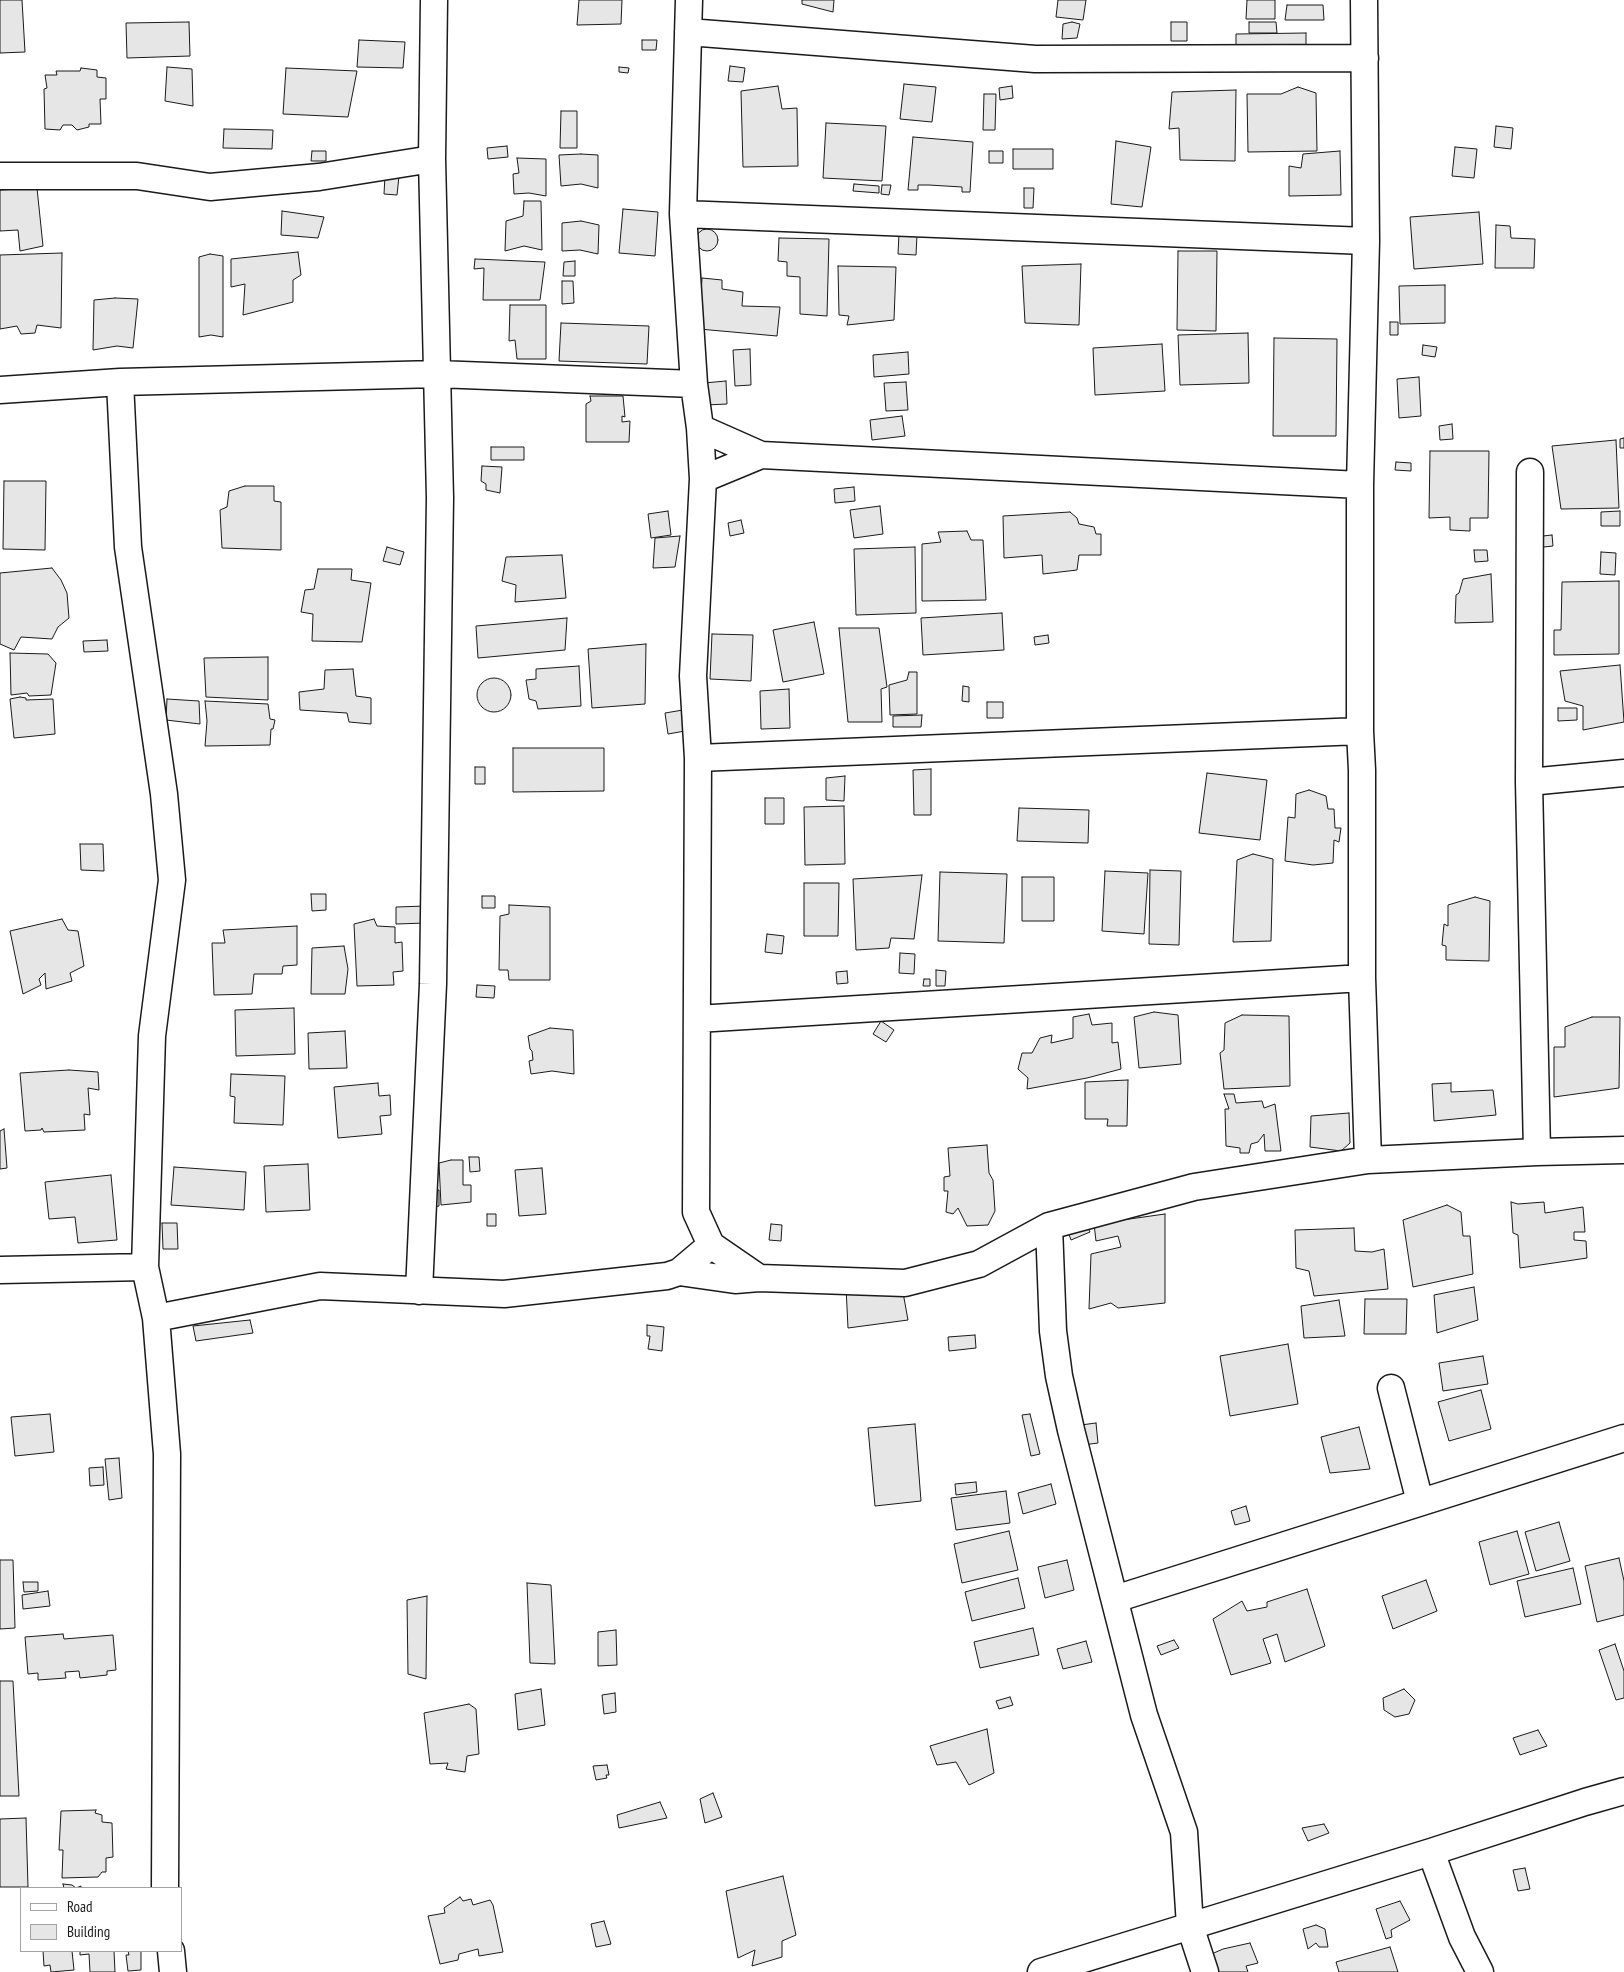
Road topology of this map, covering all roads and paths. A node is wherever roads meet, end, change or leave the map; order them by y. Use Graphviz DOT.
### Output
graph roads {
  1 [pos="434,0"];
  2 [pos="689,0"];
  3 [pos="1364,0"];
  4 [pos="688,32"];
  5 [pos="1365,58"];
  6 [pos="432,158"];
  7 [pos="0,176"];
  8 [pos="684,214"];
  9 [pos="1366,241"];
  10 [pos="437,374"];
  11 [pos="120,382"];
  12 [pos="694,384"];
  13 [pos="0,390"];
  14 [pos="700,428"];
  15 [pos="761,454"];
  16 [pos="1530,472"];
  17 [pos="703,479"];
  18 [pos="1360,485"];
  19 [pos="1360,730"];
  20 [pos="698,758"];
  21 [pos="1624,773"];
  22 [pos="1529,782"];
  23 [pos="1362,978"];
  24 [pos="697,1019"];
  25 [pos="1624,1150"];
  26 [pos="1538,1152"];
  27 [pos="1368,1160"];
  28 [pos="1049,1226"];
  29 [pos="710,1245"];
  30 [pos="145,1267"];
  31 [pos="0,1270"];
  32 [pos="679,1272"];
  33 [pos="760,1278"];
  34 [pos="420,1291"];
  35 [pos="156,1318"];
  36 [pos="1391,1388"];
  37 [pos="1624,1438"];
  38 [pos="1420,1502"];
  39 [pos="1115,1599"];
  40 [pos="1624,1791"];
  41 [pos="1431,1852"];
  42 [pos="165,1887"];
  43 [pos="1190,1926"];
  44 [pos="171,1952"];
  45 [pos="174,1972"];
  46 [pos="1041,1972"];
  47 [pos="1206,1972"];
  48 [pos="1480,1972"];
  1 -- 6 [label="street"];
  2 -- 4 [label="street"];
  3 -- 5 [label="street"];
  4 -- 5 [label="street"];
  4 -- 8 [label="street"];
  5 -- 9 [label="street"];
  6 -- 7 [label="street"];
  6 -- 10 [label="street"];
  8 -- 9 [label="street"];
  8 -- 12 [label="street"];
  9 -- 18 [label="street"];
  10 -- 11 [label="street"];
  10 -- 12 [label="street"];
  10 -- 34 [label="street"];
  11 -- 13 [label="street"];
  11 -- 30 [label="street"];
  12 -- 14 [label="street"];
  14 -- 15 [label="street"];
  14 -- 17 [label="street"];
  15 -- 17 [label="street"];
  15 -- 18 [label="street"];
  16 -- 22 [label="street"];
  17 -- 20 [label="street"];
  18 -- 19 [label="street"];
  19 -- 20 [label="street"];
  19 -- 23 [label="street"];
  20 -- 24 [label="street"];
  21 -- 22 [label="street"];
  22 -- 26 [label="street"];
  23 -- 24 [label="street"];
  23 -- 27 [label="street"];
  24 -- 29 [label="street"];
  25 -- 26 [label="street"];
  26 -- 27 [label="street"];
  27 -- 28 [label="street"];
  28 -- 33 [label="street"];
  28 -- 39 [label="street"];
  29 -- 32 [label="street"];
  29 -- 33 [label="street"];
  30 -- 31 [label="street"];
  30 -- 35 [label="street"];
  32 -- 33 [label="street"];
  32 -- 34 [label="street"];
  34 -- 35 [label="street"];
  35 -- 42 [label="street"];
  36 -- 38 [label="street"];
  37 -- 38 [label="street"];
  38 -- 39 [label="street"];
  39 -- 43 [label="street"];
  40 -- 41 [label="street"];
  41 -- 43 [label="street"];
  41 -- 48 [label="street"];
  43 -- 46 [label="street"];
  43 -- 47 [label="street"];
  44 -- 45 [label="street"];
}
